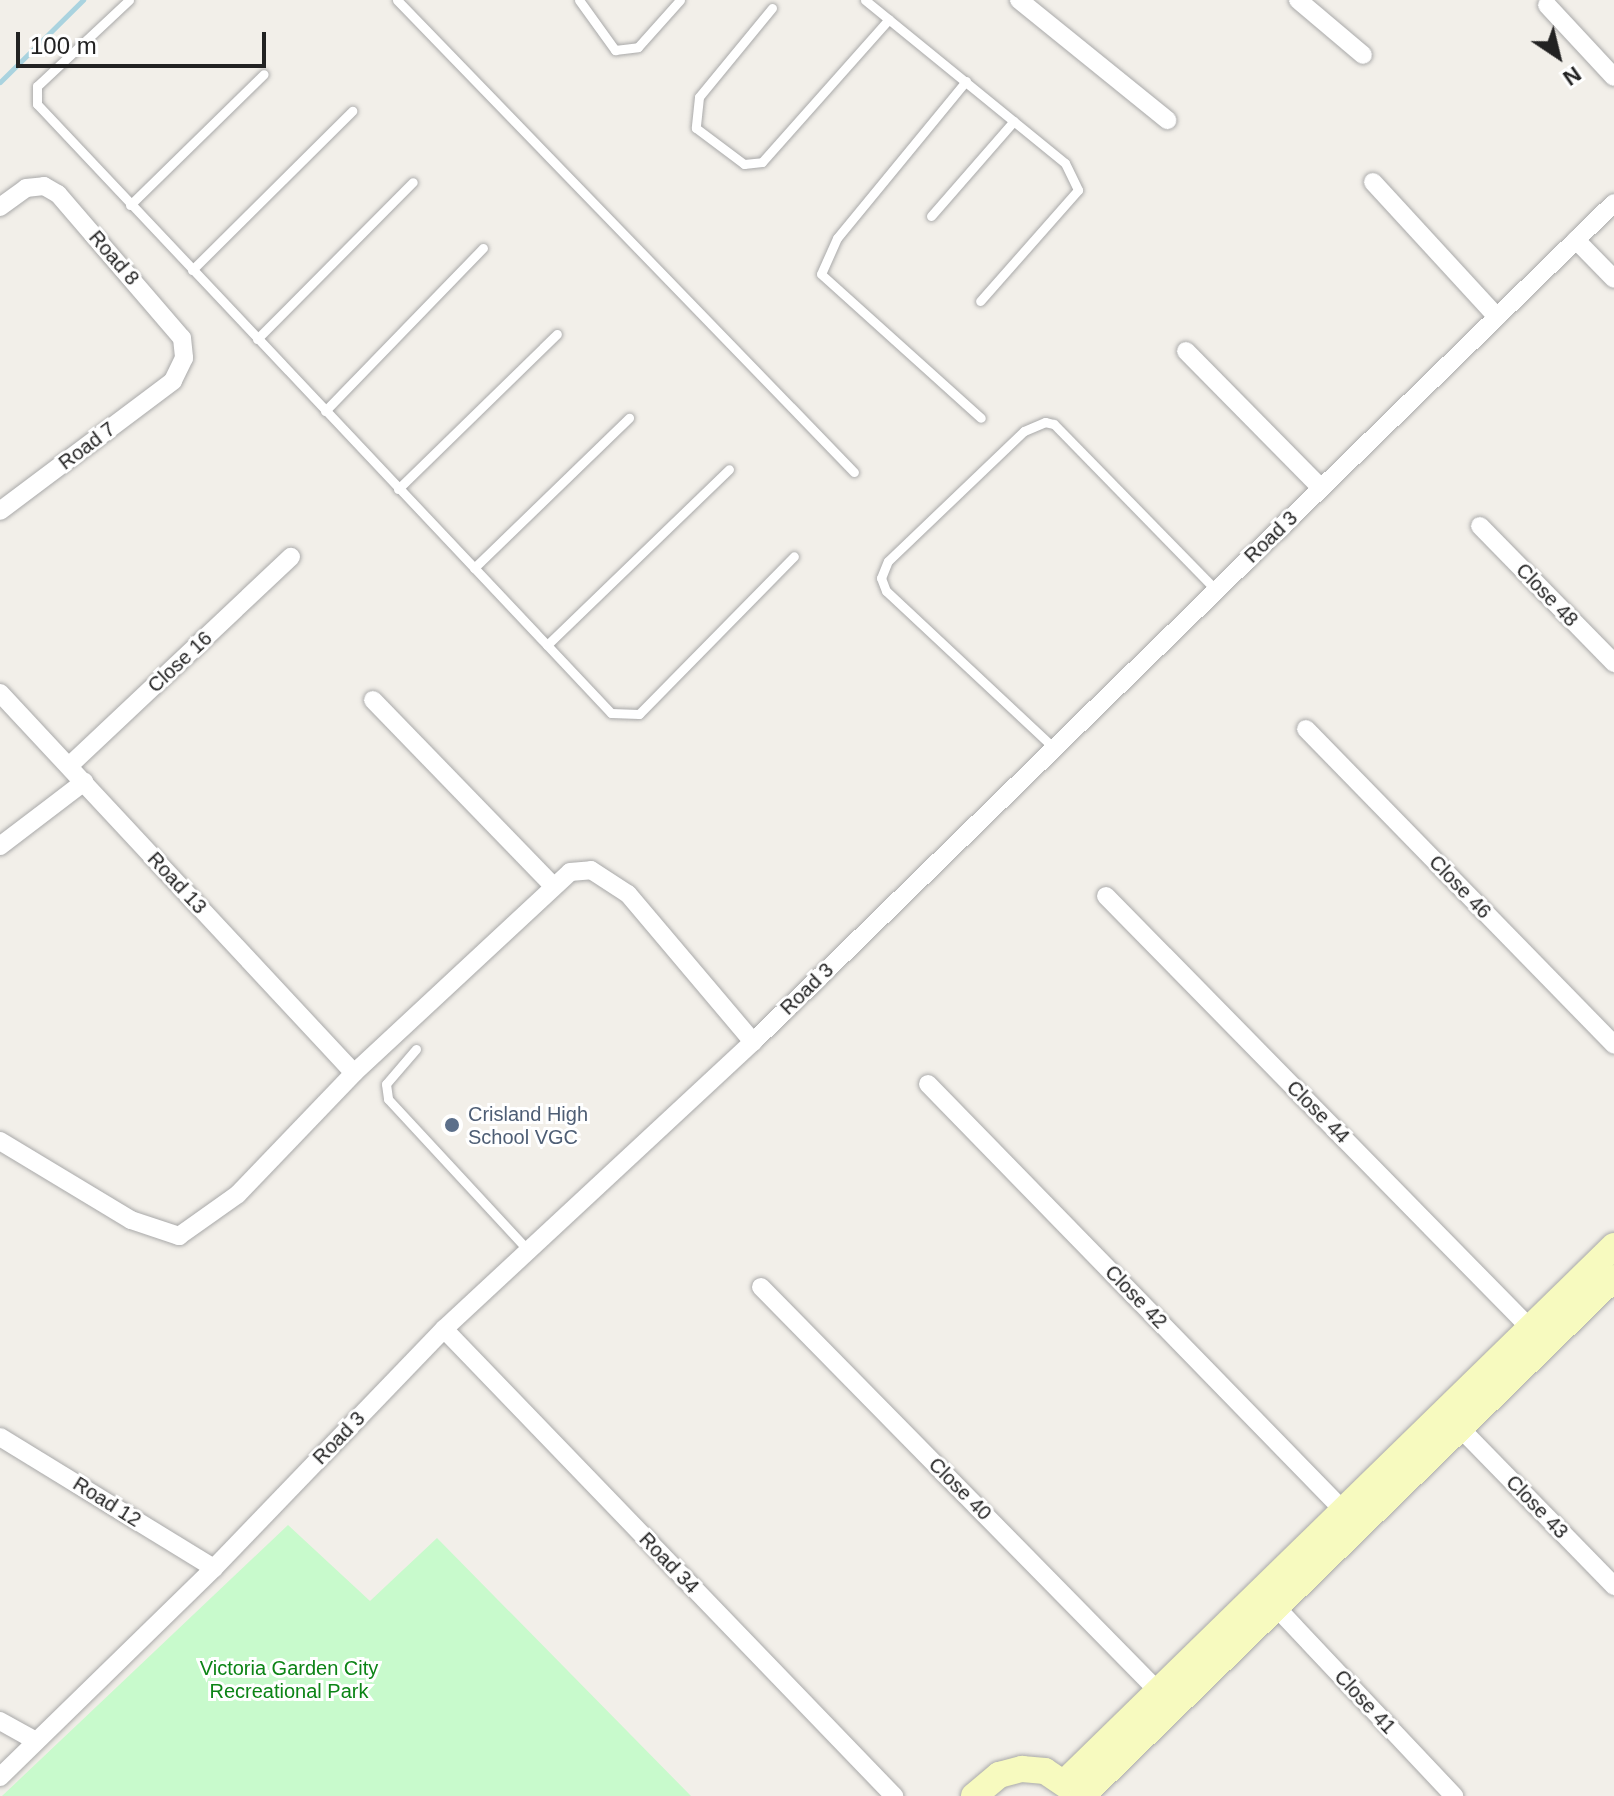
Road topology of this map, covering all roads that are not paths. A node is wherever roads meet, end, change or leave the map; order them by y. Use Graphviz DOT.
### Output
graph roads {
  1 [pos="129,0"];
  2 [pos="397,0"];
  3 [pos="579,0"];
  4 [pos="680,0"];
  5 [pos="865,0"];
  6 [pos="1019,0"];
  7 [pos="1298,0"];
  8 [pos="1547,5"];
  9 [pos="772,8"];
  10 [pos="889,19"];
  11 [pos="1363,55"];
  12 [pos="264,74"];
  13 [pos="1614,77"];
  14 [pos="966,81"];
  15 [pos="352,111"];
  16 [pos="1167,120"];
  17 [pos="1014,121"];
  18 [pos="413,182"];
  19 [pos="1373,182"];
  20 [pos="1614,203"];
  21 [pos="130,205"];
  22 [pos="0,207"];
  23 [pos="931,216"];
  24 [pos="1576,240"];
  25 [pos="483,248"];
  26 [pos="192,270"];
  27 [pos="1614,279"];
  28 [pos="980,301"];
  29 [pos="1497,317"];
  30 [pos="557,334"];
  31 [pos="257,339"];
  32 [pos="1186,351"];
  33 [pos="173,381"];
  34 [pos="325,411"];
  35 [pos="629,418"];
  36 [pos="981,418"];
  37 [pos="729,469"];
  38 [pos="854,472"];
  39 [pos="1321,488"];
  40 [pos="398,489"];
  41 [pos="0,511"];
  42 [pos="1480,526"];
  43 [pos="794,556"];
  44 [pos="291,557"];
  45 [pos="474,568"];
  46 [pos="1216,590"];
  47 [pos="547,645"];
  48 [pos="1614,663"];
  49 [pos="0,693"];
  50 [pos="373,700"];
  51 [pos="1306,729"];
  52 [pos="1054,748"];
  53 [pos="69,766"];
  54 [pos="84,782"];
  55 [pos="0,846"];
  56 [pos="552,885"];
  57 [pos="1106,896"];
  58 [pos="753,1042"];
  59 [pos="1614,1045"];
  60 [pos="416,1049"];
  61 [pos="354,1073"];
  62 [pos="928,1084"];
  63 [pos="0,1141"];
  64 [pos="1614,1246"];
  65 [pos="529,1251"];
  66 [pos="1614,1278"];
  67 [pos="761,1287"];
  68 [pos="1530,1328"];
  69 [pos="444,1329"];
  70 [pos="1504,1369"];
  71 [pos="1460,1428"];
  72 [pos="0,1437"];
  73 [pos="1343,1510"];
  74 [pos="214,1568"];
  75 [pos="1614,1586"];
  76 [pos="1276,1607"];
  77 [pos="1158,1691"];
  78 [pos="0,1721"];
  79 [pos="36,1741"];
  80 [pos="0,1777"];
  81 [pos="1076,1791"];
  82 [pos="894,1796"];
  83 [pos="974,1796"];
  84 [pos="1454,1796"];
  1 -- 21 [label="lane"];
  2 -- 38 [label="lane"];
  3 -- 4 [label="lane"];
  5 -- 10 [label="lane"];
  6 -- 16 [label="street"];
  7 -- 11 [label="street"];
  8 -- 13 [label="street"];
  9 -- 10 [label="lane"];
  10 -- 14 [label="lane"];
  12 -- 21 [label="lane"];
  14 -- 17 [label="lane"];
  14 -- 36 [label="lane"];
  15 -- 26 [label="lane"];
  17 -- 23 [label="lane"];
  17 -- 28 [label="lane"];
  18 -- 31 [label="lane"];
  19 -- 29 [label="street"];
  20 -- 24 [label="street, Road 3"];
  21 -- 26 [label="lane"];
  22 -- 33 [label="street, Road 8"];
  24 -- 27 [label="street"];
  24 -- 29 [label="street, Road 3"];
  25 -- 34 [label="lane"];
  26 -- 31 [label="lane"];
  29 -- 39 [label="street, Road 3"];
  30 -- 40 [label="lane"];
  31 -- 34 [label="lane"];
  32 -- 39 [label="street"];
  33 -- 41 [label="street, Road 7"];
  34 -- 40 [label="lane"];
  35 -- 45 [label="lane"];
  37 -- 47 [label="lane"];
  39 -- 46 [label="street, Road 3"];
  40 -- 45 [label="lane"];
  42 -- 48 [label="street, Close 48"];
  43 -- 47 [label="lane"];
  44 -- 53 [label="street, Close 16"];
  45 -- 47 [label="lane"];
  46 -- 52 [label="street, Road 3"];
  46 -- 52 [label="lane"];
  49 -- 53 [label="street, Road 13"];
  50 -- 56 [label="street"];
  51 -- 59 [label="street, Close 46"];
  52 -- 58 [label="street, Road 3"];
  53 -- 54 [label="street, Road 13"];
  54 -- 55 [label="street"];
  54 -- 61 [label="street, Road 13"];
  56 -- 58 [label="street"];
  56 -- 61 [label="street"];
  57 -- 68 [label="street, Close 44"];
  58 -- 65 [label="street, Road 3"];
  60 -- 65 [label="lane"];
  61 -- 63 [label="street"];
  62 -- 73 [label="street, Close 42"];
  64 -- 68 [label="street"];
  65 -- 69 [label="street, Road 3"];
  66 -- 70 [label="street"];
  67 -- 77 [label="street, Close 40"];
  68 -- 70 [label="street"];
  69 -- 74 [label="street, Road 3"];
  69 -- 82 [label="street, Road 34"];
  70 -- 71 [label="street"];
  70 -- 73 [label="street"];
  71 -- 75 [label="street, Close 43"];
  71 -- 76 [label="street"];
  72 -- 74 [label="street, Road 12"];
  73 -- 77 [label="street"];
  74 -- 79 [label="street, Road 3"];
  76 -- 81 [label="street"];
  76 -- 84 [label="street, Close 41"];
  77 -- 81 [label="street"];
  78 -- 79 [label="street"];
  79 -- 80 [label="street, Road 3"];
  81 -- 83 [label="street"];
}
